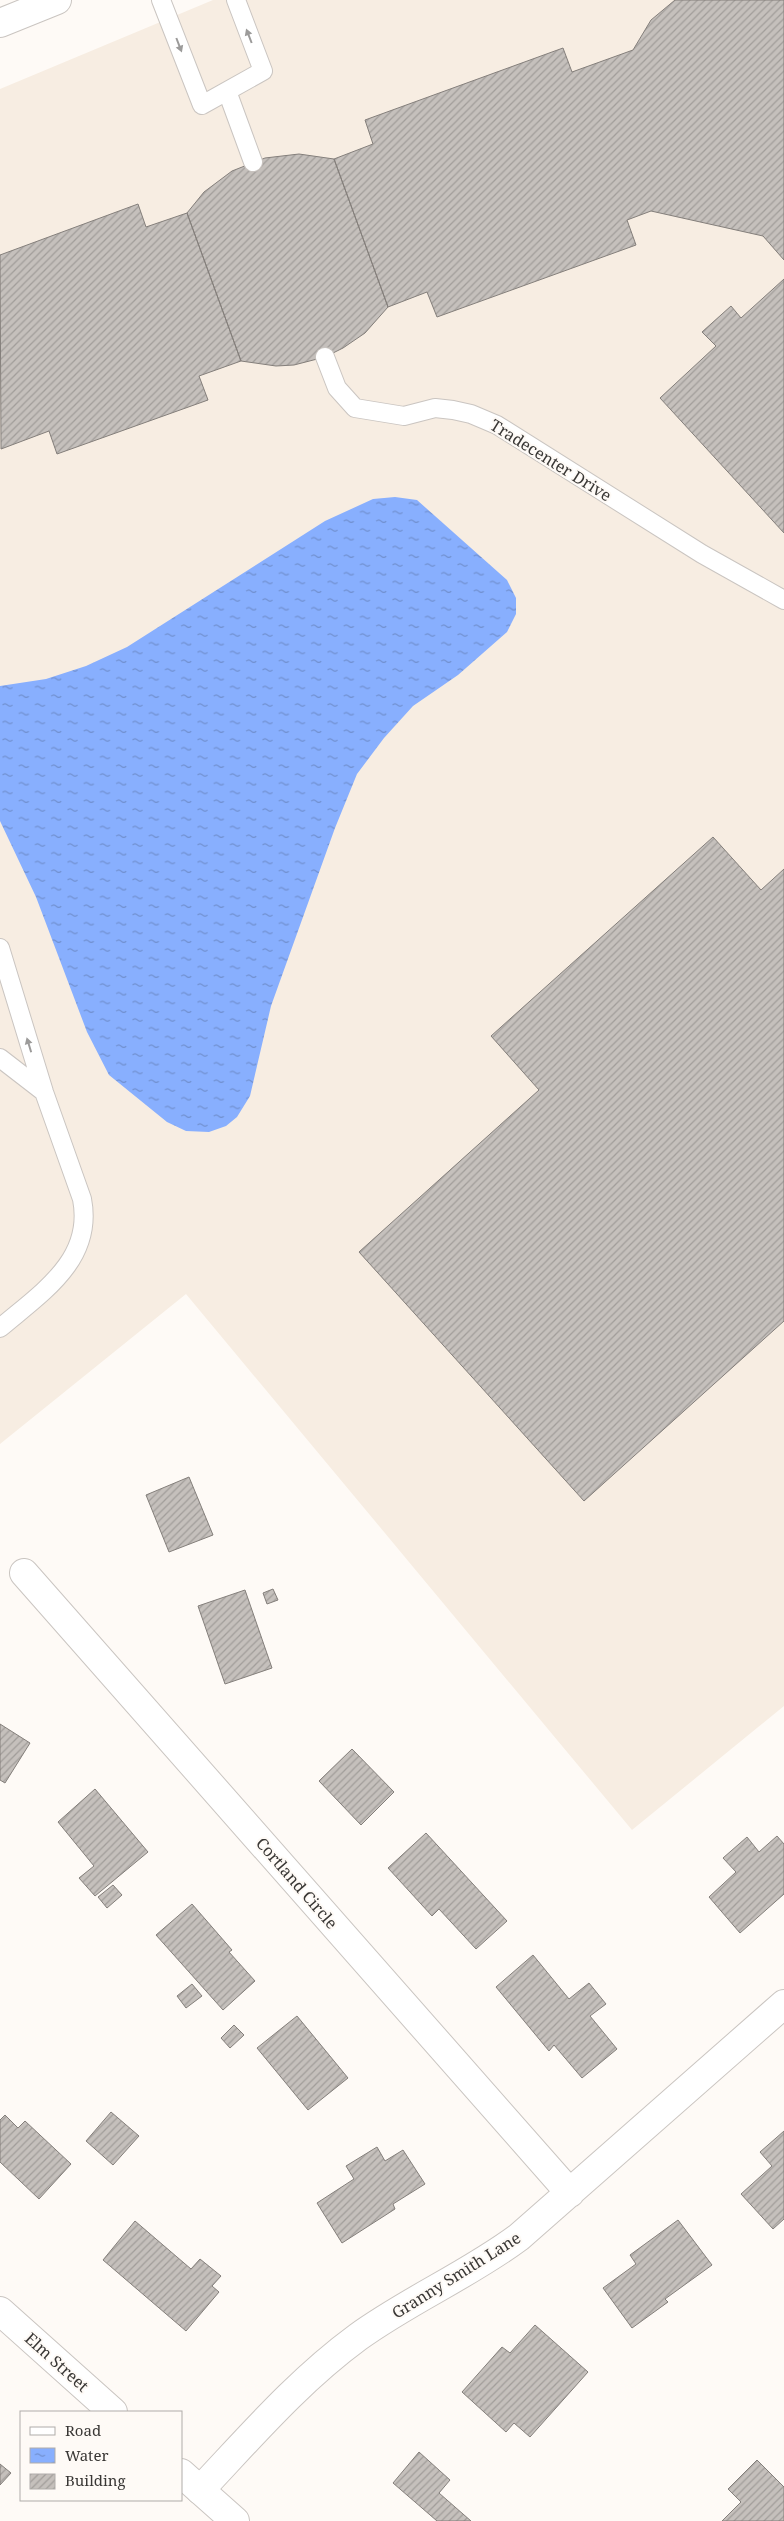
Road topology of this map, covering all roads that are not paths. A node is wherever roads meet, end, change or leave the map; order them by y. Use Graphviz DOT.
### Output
graph roads {
  1 [pos="57,0"];
  2 [pos="161,0"];
  3 [pos="236,0"];
  4 [pos="0,23"];
  5 [pos="227,91"];
  6 [pos="253,162"];
  7 [pos="325,357"];
  8 [pos="784,600"];
  9 [pos="0,948"];
  10 [pos="0,1058"];
  11 [pos="44,1092"];
  12 [pos="0,1328"];
  13 [pos="24,1573"];
  14 [pos="784,2004"];
  15 [pos="570,2193"];
  16 [pos="0,2311"];
  17 [pos="112,2411"];
  18 [pos="191,2482"];
  19 [pos="234,2521"];
  1 -- 4 [label="street"];
  2 -- 5 [label="lane, one-way"];
  5 -- 3 [label="lane, one-way"];
  5 -- 6 [label="lane"];
  7 -- 8 [label="lane, Tradecenter Drive"];
  11 -- 9 [label="lane, one-way"];
  10 -- 11 [label="lane"];
  11 -- 12 [label="lane"];
  13 -- 15 [label="street, Cortland Circle"];
  14 -- 15 [label="street, Granny Smith Lane"];
  15 -- 18 [label="street, Granny Smith Lane"];
  16 -- 17 [label="street, Elm Street"];
  18 -- 19 [label="street"];
}
